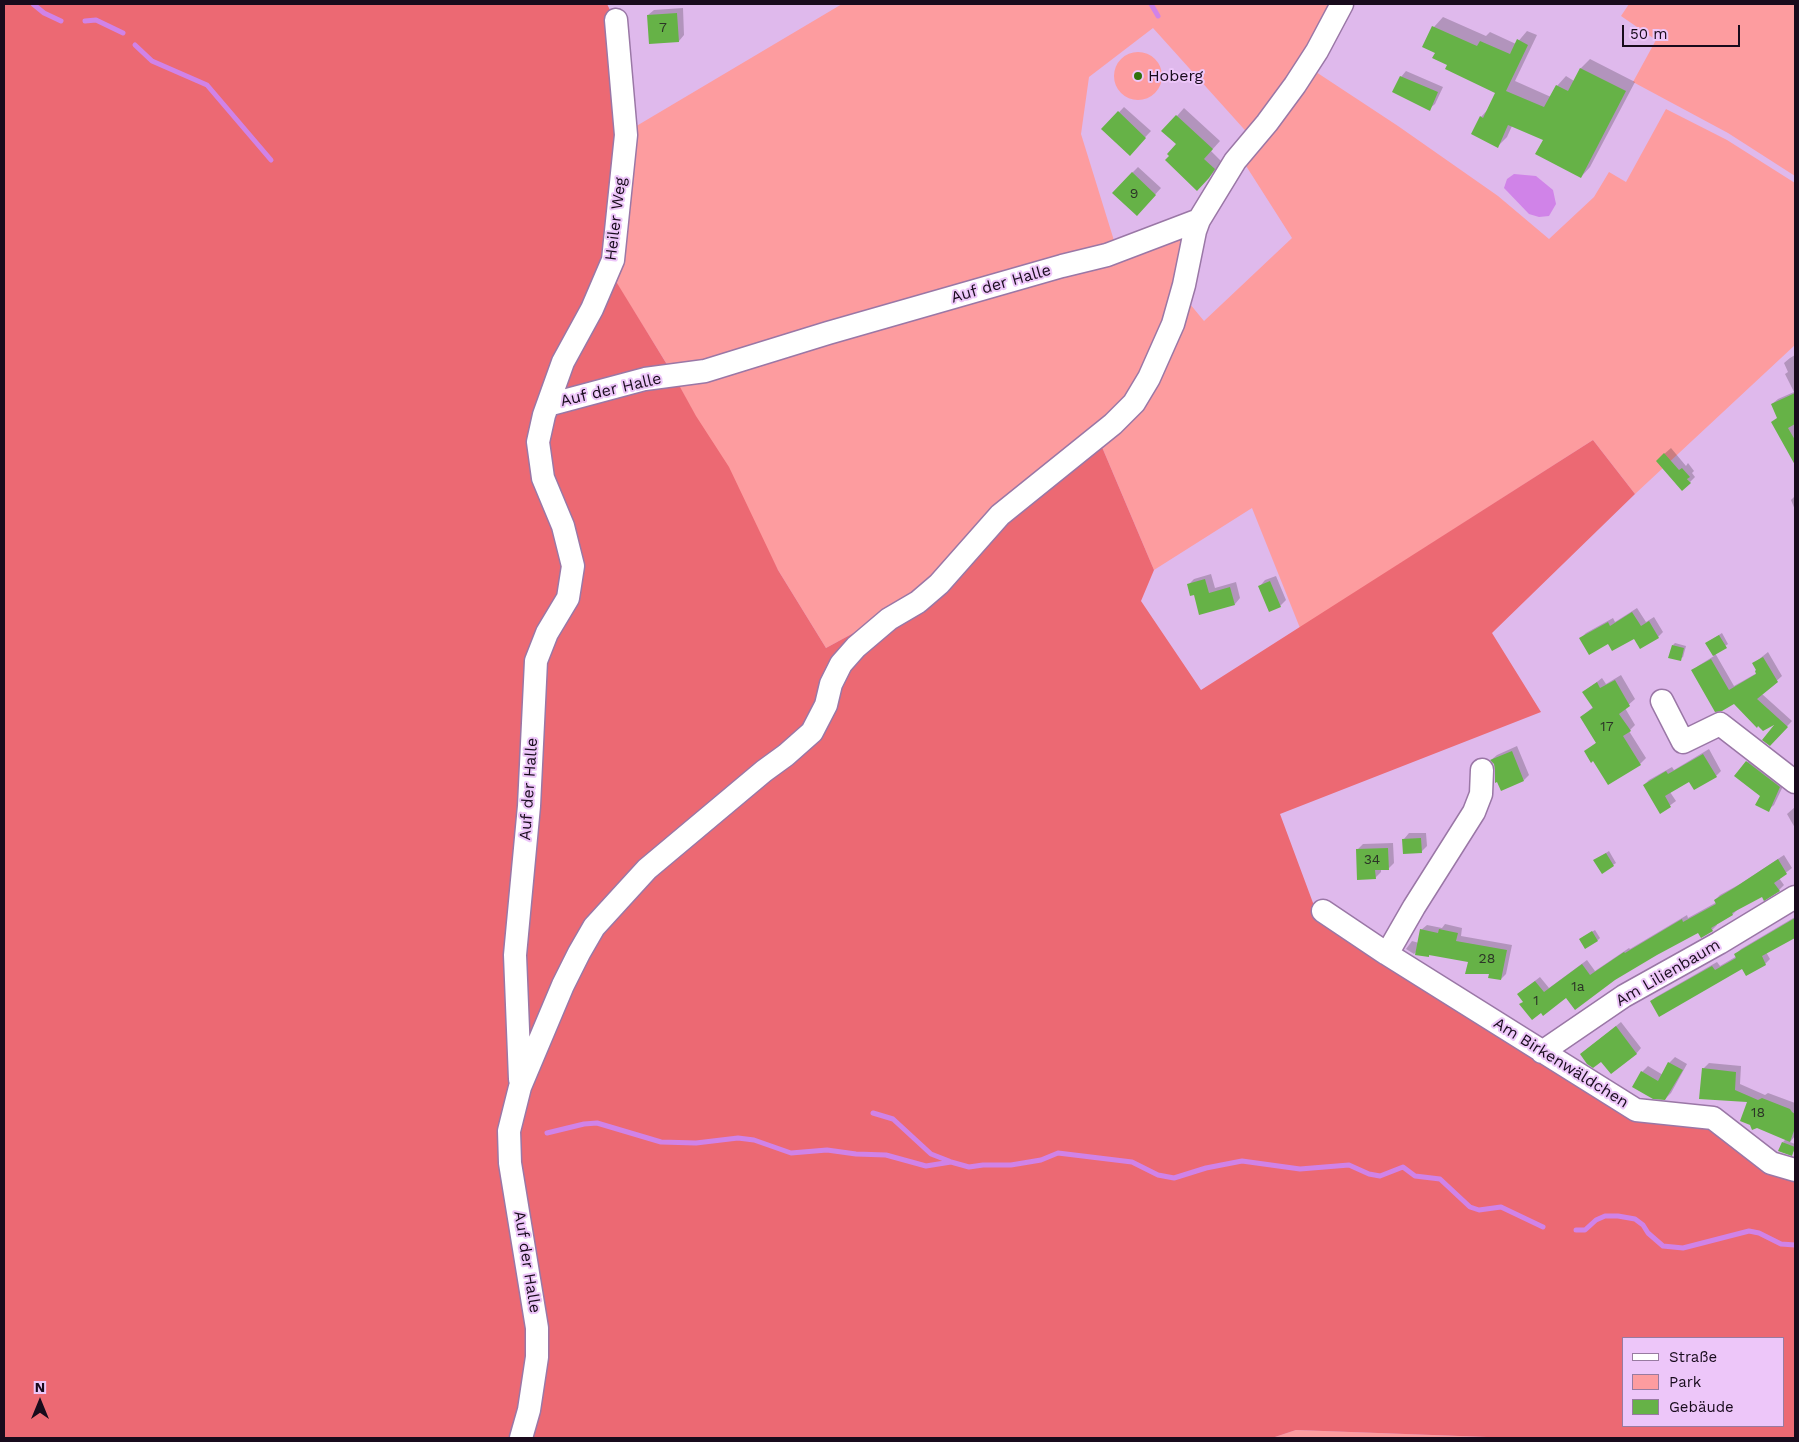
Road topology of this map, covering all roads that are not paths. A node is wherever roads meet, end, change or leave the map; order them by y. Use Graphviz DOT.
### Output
graph roads {
  1 [pos="1342,4"];
  2 [pos="616,20"];
  3 [pos="1200,220"];
  4 [pos="548,405"];
  5 [pos="1662,701"];
  6 [pos="1482,770"];
  7 [pos="1795,782"];
  8 [pos="1795,897"];
  9 [pos="1323,911"];
  10 [pos="1387,954"];
  11 [pos="1542,1052"];
  12 [pos="520,1087"];
  13 [pos="1795,1170"];
  14 [pos="521,1438"];
  1 -- 3 [label="street, Auf der Halle"];
  2 -- 4 [label="street, Heiler Weg"];
  3 -- 4 [label="street, Auf der Halle"];
  3 -- 12 [label="street, Auf der Halle"];
  4 -- 12 [label="street, Auf der Halle"];
  5 -- 7 [label="street"];
  6 -- 10 [label="street"];
  8 -- 11 [label="street, Am Lilienbaum"];
  9 -- 10 [label="street, Am Birkenwäldchen"];
  10 -- 11 [label="street, Am Birkenwäldchen"];
  11 -- 13 [label="street, Am Birkenwäldchen"];
  12 -- 14 [label="street, Auf der Halle"];
}
